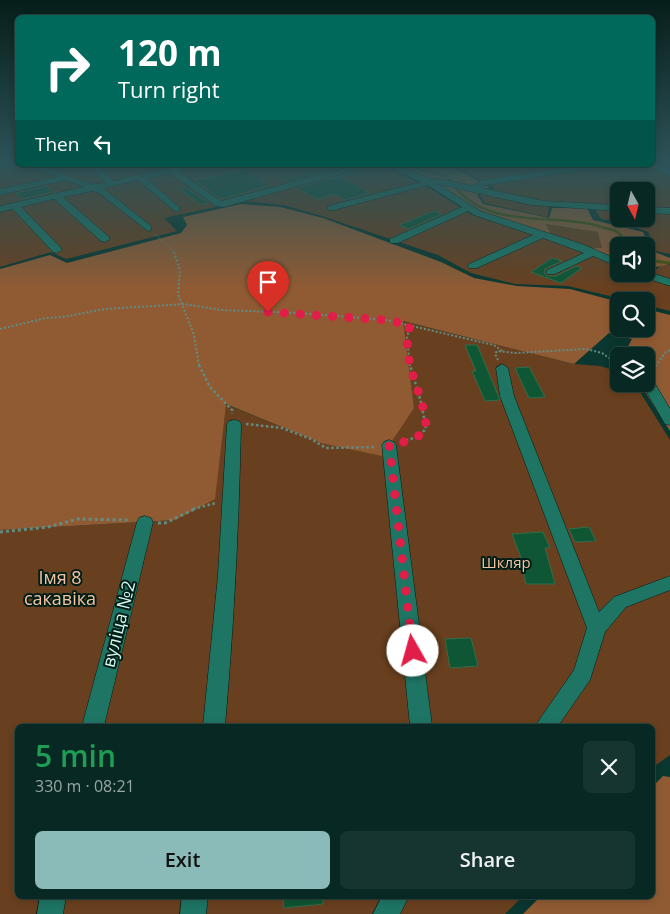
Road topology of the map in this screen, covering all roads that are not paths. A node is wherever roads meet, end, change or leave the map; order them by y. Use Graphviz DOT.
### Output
graph roads {
  1 [pos="20,205"];
  2 [pos="66,205"];
  3 [pos="119,205"];
  4 [pos="171,205"];
  5 [pos="343,205"];
  6 [pos="463,205"];
  7 [pos="552,205"];
  8 [pos="14,206"];
  9 [pos="331,208"];
  10 [pos="468,208"];
  11 [pos="610,208"];
  12 [pos="0,209"];
  13 [pos="176,209"];
  14 [pos="655,210"];
  15 [pos="670,211"];
  16 [pos="148,228"];
  17 [pos="543,234"];
  18 [pos="104,239"];
  19 [pos="394,241"];
  20 [pos="57,250"];
  21 [pos="592,253"];
  22 [pos="610,260"];
  23 [pos="473,266"];
  24 [pos="551,272"];
  25 [pos="655,278"];
  26 [pos="670,283"];
  27 [pos="502,368"];
  28 [pos="653,392"];
  29 [pos="670,421"];
  30 [pos="234,424"];
  31 [pos="389,445"];
  32 [pos="145,522"];
  33 [pos="670,583"];
  34 [pos="596,628"];
  35 [pos="94,724"];
  36 [pos="214,724"];
  37 [pos="421,724"];
  38 [pos="547,724"];
  39 [pos="52,899"];
  40 [pos="195,899"];
  41 [pos="395,899"];
  42 [pos="50,914"];
  43 [pos="193,914"];
  44 [pos="386,914"];
  1 -- 8 [label="street"];
  2 -- 18 [label="street"];
  3 -- 16 [label="street"];
  4 -- 13 [label="street"];
  5 -- 9 [label="street"];
  6 -- 10 [label="street"];
  7 -- 11 [label="street"];
  8 -- 12 [label="street"];
  8 -- 20 [label="street"];
  10 -- 17 [label="street"];
  10 -- 19 [label="street"];
  14 -- 15 [label="street"];
  17 -- 21 [label="street"];
  17 -- 23 [label="street"];
  21 -- 22 [label="street"];
  21 -- 24 [label="street"];
  25 -- 26 [label="street"];
  27 -- 34 [label="street"];
  28 -- 29 [label="street"];
  30 -- 36 [label="street"];
  31 -- 37 [label="street"];
  32 -- 35 [label="street, вуліца №2"];
  33 -- 34 [label="street"];
  34 -- 38 [label="street"];
  39 -- 42 [label="street"];
  40 -- 43 [label="street"];
  41 -- 44 [label="street"];
}
